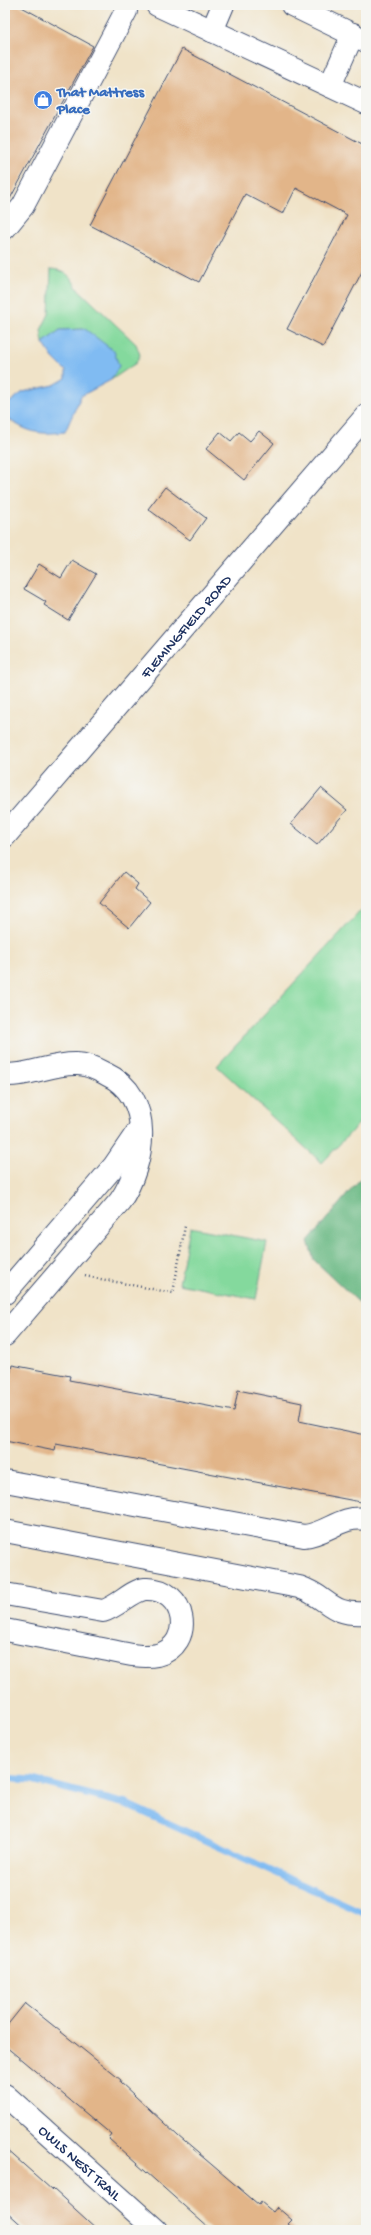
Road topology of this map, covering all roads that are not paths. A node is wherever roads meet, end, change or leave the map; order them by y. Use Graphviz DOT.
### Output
graph roads {
  1 [pos="157,5"];
  2 [pos="223,5"];
  3 [pos="292,5"];
  4 [pos="123,7"];
  5 [pos="212,31"];
  6 [pos="359,38"];
  7 [pos="330,86"];
  8 [pos="366,103"];
  9 [pos="5,228"];
  10 [pos="366,416"];
  11 [pos="5,836"];
  12 [pos="5,1075"];
  13 [pos="141,1125"];
  14 [pos="5,1293"];
  15 [pos="5,1335"];
  16 [pos="5,1481"];
  17 [pos="366,1519"];
  18 [pos="5,1532"];
  19 [pos="5,1594"];
  20 [pos="366,1613"];
  21 [pos="5,1630"];
  22 [pos="5,2095"];
  23 [pos="156,2230"];
  1 -- 5 [label="main road"];
  2 -- 5 [label="main road"];
  3 -- 6 [label="main road"];
  4 -- 9 [label="main road"];
  5 -- 7 [label="main road"];
  6 -- 7 [label="main road"];
  7 -- 8 [label="main road"];
  10 -- 11 [label="main road, FLEMINGFIELD ROAD"];
  12 -- 13 [label="main road"];
  13 -- 14 [label="main road"];
  13 -- 15 [label="main road"];
  16 -- 17 [label="main road"];
  18 -- 20 [label="main road"];
  19 -- 21 [label="main road"];
  22 -- 23 [label="main road, OWLS NEST TRAIL"];
}
